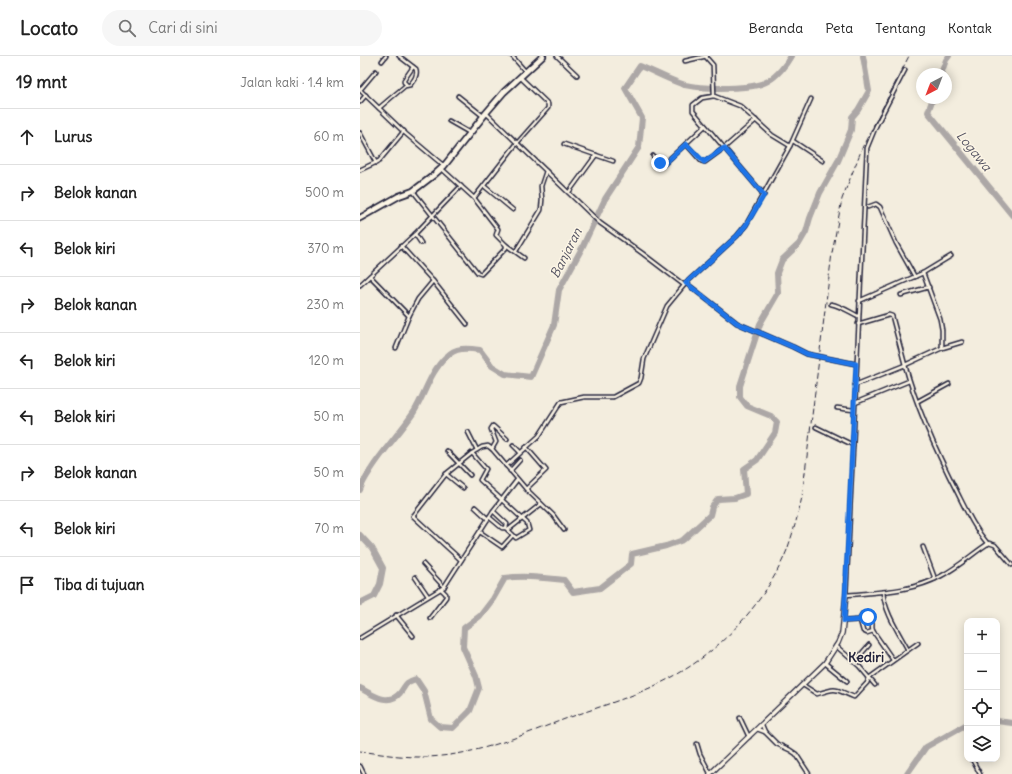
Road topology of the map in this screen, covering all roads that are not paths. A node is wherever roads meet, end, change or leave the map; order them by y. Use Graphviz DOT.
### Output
graph roads {
  1 [pos="386,56"];
  2 [pos="399,56"];
  3 [pos="512,56"];
  4 [pos="543,56"];
  5 [pos="558,56"];
  6 [pos="706,56"];
  7 [pos="382,61"];
  8 [pos="685,61"];
  9 [pos="413,67"];
  10 [pos="906,70"];
  11 [pos="376,71"];
  12 [pos="526,72"];
  13 [pos="577,75"];
  14 [pos="520,77"];
  15 [pos="408,85"];
  16 [pos="366,95"];
  17 [pos="714,95"];
  18 [pos="458,96"];
  19 [pos="811,99"];
  20 [pos="360,102"];
  21 [pos="379,108"];
  22 [pos="484,115"];
  23 [pos="756,120"];
  24 [pos="449,121"];
  25 [pos="705,126"];
  26 [pos="404,131"];
  27 [pos="470,132"];
  28 [pos="360,133"];
  29 [pos="793,141"];
  30 [pos="518,142"];
  31 [pos="564,144"];
  32 [pos="686,144"];
  33 [pos="790,146"];
  34 [pos="724,148"];
  35 [pos="596,155"];
  36 [pos="653,156"];
  37 [pos="613,161"];
  38 [pos="823,162"];
  39 [pos="376,163"];
  40 [pos="443,167"];
  41 [pos="360,170"];
  42 [pos="546,171"];
  43 [pos="461,186"];
  44 [pos="484,186"];
  45 [pos="413,191"];
  46 [pos="568,192"];
  47 [pos="764,195"];
  48 [pos="474,198"];
  49 [pos="868,207"];
  50 [pos="513,210"];
  51 [pos="432,215"];
  52 [pos="360,218"];
  53 [pos="415,234"];
  54 [pos="421,243"];
  55 [pos="506,244"];
  56 [pos="402,246"];
  57 [pos="516,251"];
  58 [pos="951,256"];
  59 [pos="524,258"];
  60 [pos="923,273"];
  61 [pos="370,276"];
  62 [pos="915,277"];
  63 [pos="433,281"];
  64 [pos="360,284"];
  65 [pos="685,284"];
  66 [pos="929,287"];
  67 [pos="901,295"];
  68 [pos="859,301"];
  69 [pos="831,304"];
  70 [pos="409,316"];
  71 [pos="858,316"];
  72 [pos="467,324"];
  73 [pos="858,324"];
  74 [pos="962,342"];
  75 [pos="396,348"];
  76 [pos="942,348"];
  77 [pos="856,364"];
  78 [pos="905,365"];
  79 [pos="909,381"];
  80 [pos="948,384"];
  81 [pos="855,385"];
  82 [pos="918,402"];
  83 [pos="855,403"];
  84 [pos="838,408"];
  85 [pos="854,410"];
  86 [pos="816,427"];
  87 [pos="468,432"];
  88 [pos="507,439"];
  89 [pos="513,445"];
  90 [pos="853,445"];
  91 [pos="526,447"];
  92 [pos="492,449"];
  93 [pos="447,450"];
  94 [pos="477,450"];
  95 [pos="520,452"];
  96 [pos="472,453"];
  97 [pos="520,460"];
  98 [pos="459,463"];
  99 [pos="506,466"];
  100 [pos="510,471"];
  101 [pos="446,474"];
  102 [pos="470,475"];
  103 [pos="517,480"];
  104 [pos="463,488"];
  105 [pos="526,489"];
  106 [pos="501,500"];
  107 [pos="541,504"];
  108 [pos="475,507"];
  109 [pos="493,511"];
  110 [pos="488,518"];
  111 [pos="523,518"];
  112 [pos="507,529"];
  113 [pos="564,530"];
  114 [pos="480,532"];
  115 [pos="513,535"];
  116 [pos="988,544"];
  117 [pos="923,547"];
  118 [pos="461,560"];
  119 [pos="423,564"];
  120 [pos="1012,565"];
  121 [pos="415,577"];
  122 [pos="935,579"];
  123 [pos="442,588"];
  124 [pos="883,592"];
  125 [pos="846,595"];
  126 [pos="428,596"];
  127 [pos="396,615"];
  128 [pos="430,618"];
  129 [pos="860,620"];
  130 [pos="844,621"];
  131 [pos="873,631"];
  132 [pos="413,636"];
  133 [pos="360,638"];
  134 [pos="918,643"];
  135 [pos="869,645"];
  136 [pos="836,646"];
  137 [pos="908,650"];
  138 [pos="893,660"];
  139 [pos="854,662"];
  140 [pos="825,663"];
  141 [pos="868,678"];
  142 [pos="847,681"];
  143 [pos="803,685"];
  144 [pos="875,685"];
  145 [pos="740,718"];
  146 [pos="762,724"];
  147 [pos="757,729"];
  148 [pos="765,732"];
  149 [pos="749,738"];
  150 [pos="697,744"];
  151 [pos="974,762"];
  152 [pos="360,766"];
  153 [pos="364,774"];
  154 [pos="710,774"];
  155 [pos="809,774"];
  156 [pos="980,774"];
  1 -- 7 [label="street"];
  2 -- 9 [label="street"];
  3 -- 12 [label="street"];
  4 -- 12 [label="highway"];
  5 -- 13 [label="street"];
  6 -- 8 [label="street"];
  6 -- 17 [label="street"];
  9 -- 15 [label="street"];
  9 -- 15 [label="street"];
  10 -- 68 [label="street"];
  11 -- 16 [label="street"];
  12 -- 14 [label="highway"];
  14 -- 22 [label="highway"];
  14 -- 30 [label="street"];
  15 -- 21 [label="street"];
  16 -- 20 [label="street"];
  16 -- 21 [label="street"];
  17 -- 23 [label="street"];
  17 -- 25 [label="street"];
  18 -- 22 [label="street"];
  19 -- 29 [label="street"];
  21 -- 26 [label="street"];
  22 -- 27 [label="highway"];
  22 -- 30 [label="street"];
  23 -- 33 [label="street"];
  23 -- 34 [label="street"];
  24 -- 27 [label="street"];
  25 -- 32 [label="street"];
  25 -- 34 [label="street"];
  26 -- 39 [label="street"];
  26 -- 40 [label="street"];
  27 -- 40 [label="highway"];
  28 -- 39 [label="street"];
  29 -- 33 [label="street"];
  29 -- 38 [label="street"];
  30 -- 42 [label="street"];
  30 -- 44 [label="street"];
  31 -- 35 [label="street"];
  32 -- 34 [label="street"];
  32 -- 36 [label="street"];
  33 -- 47 [label="street"];
  34 -- 47 [label="street"];
  35 -- 37 [label="street"];
  35 -- 46 [label="street"];
  39 -- 41 [label="street"];
  40 -- 43 [label="street"];
  40 -- 45 [label="highway"];
  42 -- 46 [label="street"];
  42 -- 57 [label="street"];
  43 -- 48 [label="street"];
  43 -- 51 [label="street"];
  44 -- 48 [label="street"];
  44 -- 50 [label="street"];
  45 -- 51 [label="street"];
  45 -- 52 [label="highway"];
  46 -- 65 [label="street"];
  47 -- 65 [label="street"];
  48 -- 55 [label="street"];
  49 -- 62 [label="street"];
  51 -- 53 [label="street"];
  51 -- 55 [label="street"];
  53 -- 54 [label="street"];
  53 -- 56 [label="street"];
  55 -- 57 [label="street"];
  56 -- 61 [label="street"];
  56 -- 63 [label="street"];
  57 -- 59 [label="street"];
  58 -- 60 [label="street"];
  60 -- 62 [label="street"];
  60 -- 66 [label="street"];
  61 -- 64 [label="street"];
  61 -- 70 [label="street"];
  62 -- 68 [label="street"];
  63 -- 70 [label="street"];
  63 -- 72 [label="street"];
  65 -- 77 [label="street"];
  65 -- 91 [label="street"];
  66 -- 67 [label="street"];
  66 -- 76 [label="street"];
  68 -- 71 [label="street"];
  69 -- 71 [label="street"];
  70 -- 75 [label="street"];
  71 -- 73 [label="street"];
  73 -- 77 [label="street"];
  73 -- 78 [label="street"];
  74 -- 76 [label="street"];
  76 -- 78 [label="street"];
  77 -- 81 [label="street"];
  78 -- 79 [label="street"];
  78 -- 81 [label="street"];
  79 -- 82 [label="street"];
  79 -- 83 [label="street"];
  80 -- 82 [label="street"];
  81 -- 83 [label="street"];
  82 -- 116 [label="street"];
  83 -- 85 [label="street"];
  84 -- 85 [label="street"];
  85 -- 90 [label="street"];
  86 -- 90 [label="street"];
  87 -- 94 [label="street"];
  88 -- 92 [label="street"];
  89 -- 95 [label="street"];
  90 -- 125 [label="street"];
  91 -- 95 [label="street"];
  91 -- 105 [label="street"];
  92 -- 94 [label="street"];
  92 -- 99 [label="street"];
  93 -- 98 [label="street"];
  94 -- 96 [label="street"];
  95 -- 99 [label="street"];
  96 -- 98 [label="street"];
  96 -- 106 [label="street"];
  97 -- 100 [label="street"];
  98 -- 101 [label="street"];
  98 -- 102 [label="street"];
  99 -- 100 [label="street"];
  100 -- 103 [label="street"];
  101 -- 104 [label="street"];
  101 -- 118 [label="street"];
  103 -- 105 [label="street"];
  103 -- 106 [label="street"];
  105 -- 107 [label="street"];
  106 -- 109 [label="street"];
  106 -- 111 [label="street"];
  107 -- 111 [label="street"];
  107 -- 113 [label="street"];
  108 -- 110 [label="street"];
  109 -- 110 [label="street"];
  109 -- 112 [label="street"];
  110 -- 112 [label="street"];
  110 -- 114 [label="street"];
  111 -- 112 [label="street"];
  111 -- 115 [label="street"];
  112 -- 115 [label="street"];
  114 -- 115 [label="street"];
  114 -- 118 [label="street"];
  116 -- 120 [label="street"];
  116 -- 122 [label="street"];
  117 -- 122 [label="street"];
  118 -- 123 [label="street"];
  119 -- 123 [label="street"];
  121 -- 126 [label="street"];
  122 -- 124 [label="street"];
  123 -- 126 [label="street"];
  123 -- 128 [label="street"];
  124 -- 125 [label="street"];
  124 -- 137 [label="street"];
  125 -- 130 [label="street"];
  126 -- 127 [label="street"];
  127 -- 132 [label="street"];
  127 -- 133 [label="street"];
  129 -- 130 [label="street"];
  129 -- 131 [label="street"];
  129 -- 131 [label="street"];
  130 -- 136 [label="street"];
  131 -- 138 [label="street"];
  134 -- 137 [label="street"];
  135 -- 139 [label="street"];
  136 -- 139 [label="street"];
  136 -- 140 [label="street"];
  137 -- 138 [label="street"];
  138 -- 141 [label="street"];
  139 -- 141 [label="street"];
  140 -- 142 [label="street"];
  140 -- 143 [label="street"];
  141 -- 143 [label="street"];
  141 -- 144 [label="street"];
  143 -- 146 [label="street"];
  145 -- 149 [label="street"];
  146 -- 147 [label="street"];
  146 -- 148 [label="street"];
  147 -- 148 [label="street"];
  147 -- 149 [label="street"];
  148 -- 155 [label="street"];
  149 -- 154 [label="street"];
  150 -- 154 [label="street"];
  151 -- 156 [label="street"];
  152 -- 153 [label="street"];
}
